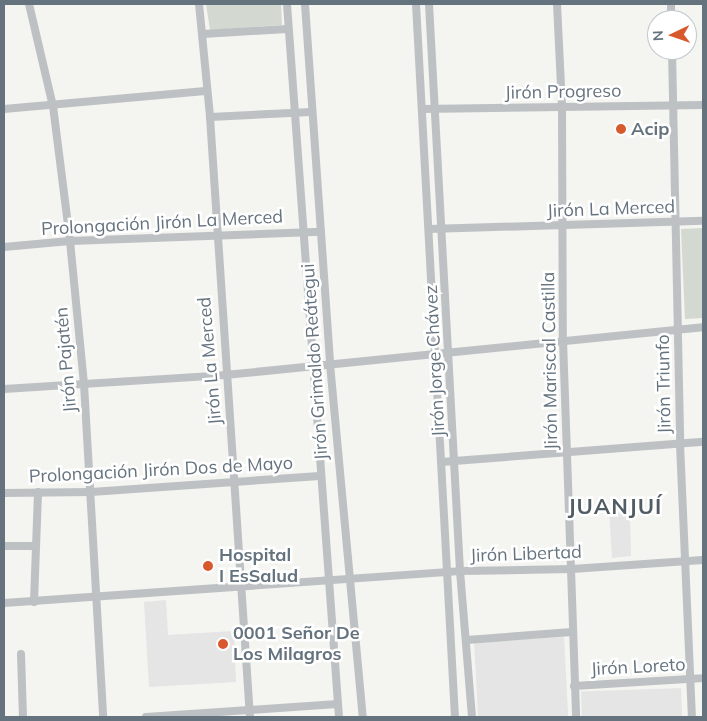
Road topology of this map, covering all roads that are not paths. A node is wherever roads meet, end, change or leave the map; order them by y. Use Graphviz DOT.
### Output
graph roads {
  1 [pos="29,4"];
  2 [pos="198,4"];
  3 [pos="287,4"];
  4 [pos="305,4"];
  5 [pos="416,4"];
  6 [pos="429,4"];
  7 [pos="557,4"];
  8 [pos="287,29"];
  9 [pos="203,34"];
  10 [pos="672,60"];
  11 [pos="205,91"];
  12 [pos="53,106"];
  13 [pos="673,106"];
  14 [pos="703,106"];
  15 [pos="562,107"];
  16 [pos="4,109"];
  17 [pos="422,109"];
  18 [pos="436,109"];
  19 [pos="294,112"];
  20 [pos="311,112"];
  21 [pos="210,117"];
  22 [pos="703,220"];
  23 [pos="675,222"];
  24 [pos="563,225"];
  25 [pos="429,229"];
  26 [pos="442,229"];
  27 [pos="302,232"];
  28 [pos="321,232"];
  29 [pos="216,235"];
  30 [pos="70,241"];
  31 [pos="4,247"];
  32 [pos="703,327"];
  33 [pos="678,329"];
  34 [pos="563,340"];
  35 [pos="450,351"];
  36 [pos="433,353"];
  37 [pos="330,364"];
  38 [pos="312,366"];
  39 [pos="225,375"];
  40 [pos="84,384"];
  41 [pos="4,389"];
  42 [pos="703,442"];
  43 [pos="680,444"];
  44 [pos="568,453"];
  45 [pos="455,460"];
  46 [pos="441,462"];
  47 [pos="320,476"];
  48 [pos="236,482"];
  49 [pos="38,492"];
  50 [pos="91,492"];
  51 [pos="4,493"];
  52 [pos="4,546"];
  53 [pos="34,546"];
  54 [pos="703,560"];
  55 [pos="686,561"];
  56 [pos="572,568"];
  57 [pos="460,572"];
  58 [pos="446,573"];
  59 [pos="350,580"];
  60 [pos="328,581"];
  61 [pos="241,588"];
  62 [pos="99,599"];
  63 [pos="34,602"];
  64 [pos="4,603"];
  65 [pos="572,632"];
  66 [pos="467,640"];
  67 [pos="21,654"];
  68 [pos="703,678"];
  69 [pos="691,679"];
  70 [pos="574,686"];
  71 [pos="338,704"];
  72 [pos="249,709"];
  73 [pos="23,717"];
  74 [pos="103,717"];
  75 [pos="146,717"];
  76 [pos="250,717"];
  77 [pos="339,717"];
  78 [pos="363,717"];
  79 [pos="455,717"];
  80 [pos="472,717"];
  81 [pos="576,717"];
  82 [pos="692,717"];
  1 -- 12 [label="street, Jirón Pajatén"];
  2 -- 9 [label="street, Jirón La Merced"];
  3 -- 8 [label="street, Jirón Grimaldo Reátegui"];
  4 -- 20 [label="street, Jirón Grimaldo Reátegui"];
  5 -- 17 [label="street, Jirón Jorge Chávez"];
  6 -- 18 [label="street, Jirón Jorge Chávez"];
  7 -- 15 [label="street, Jirón Mariscal Castilla"];
  8 -- 9 [label="street"];
  8 -- 19 [label="street, Jirón Grimaldo Reátegui"];
  9 -- 11 [label="street, Jirón La Merced"];
  10 -- 13 [label="street, Jirón Triunfo"];
  11 -- 12 [label="street"];
  11 -- 21 [label="street, Jirón La Merced"];
  12 -- 16 [label="street"];
  12 -- 30 [label="street, Jirón Pajatén"];
  13 -- 14 [label="street, Jirón Progreso"];
  13 -- 15 [label="street, Jirón Progreso"];
  13 -- 23 [label="street, Jirón Triunfo"];
  15 -- 18 [label="street, Jirón Progreso"];
  15 -- 24 [label="street, Jirón Mariscal Castilla"];
  17 -- 18 [label="street, Jirón Progreso"];
  17 -- 25 [label="street, Jirón Jorge Chávez"];
  18 -- 26 [label="street, Jirón Jorge Chávez"];
  19 -- 20 [label="street"];
  19 -- 21 [label="street"];
  19 -- 27 [label="street, Jirón Grimaldo Reátegui"];
  20 -- 28 [label="street, Jirón Grimaldo Reátegui"];
  21 -- 29 [label="street, Jirón La Merced"];
  22 -- 23 [label="street, Jirón La Merced"];
  23 -- 24 [label="street, Jirón La Merced"];
  23 -- 33 [label="street, Jirón Triunfo"];
  24 -- 26 [label="street, Jirón La Merced"];
  24 -- 34 [label="street, Jirón Mariscal Castilla"];
  25 -- 26 [label="street, Jirón La Merced"];
  25 -- 36 [label="street, Jirón Jorge Chávez"];
  26 -- 35 [label="street, Jirón Jorge Chávez"];
  27 -- 28 [label="street, Prolongación Jirón La Merced"];
  27 -- 29 [label="street, Prolongación Jirón La Merced"];
  27 -- 38 [label="street, Jirón Grimaldo Reátegui"];
  28 -- 37 [label="street, Jirón Grimaldo Reátegui"];
  29 -- 30 [label="street, Prolongación Jirón La Merced"];
  29 -- 39 [label="street, Jirón La Merced"];
  30 -- 31 [label="street, Prolongación Jirón La Merced"];
  30 -- 40 [label="street, Jirón Pajatén"];
  32 -- 33 [label="street"];
  33 -- 34 [label="street"];
  33 -- 43 [label="street, Jirón Triunfo"];
  34 -- 35 [label="street"];
  34 -- 44 [label="street, Jirón Mariscal Castilla"];
  35 -- 36 [label="street"];
  35 -- 45 [label="street, Jirón Jorge Chávez"];
  36 -- 37 [label="street"];
  36 -- 46 [label="street, Jirón Jorge Chávez"];
  37 -- 38 [label="street"];
  37 -- 59 [label="street, Jirón Grimaldo Reátegui"];
  38 -- 39 [label="street"];
  38 -- 47 [label="street, Jirón Grimaldo Reátegui"];
  39 -- 40 [label="street"];
  39 -- 48 [label="street, Jirón La Merced"];
  40 -- 41 [label="street"];
  40 -- 50 [label="street, Jirón Pajatén"];
  42 -- 43 [label="street"];
  43 -- 44 [label="street"];
  43 -- 55 [label="street, Jirón Triunfo"];
  44 -- 45 [label="street"];
  44 -- 56 [label="street, Jirón Mariscal Castilla"];
  45 -- 46 [label="street"];
  45 -- 57 [label="street, Jirón Jorge Chávez"];
  46 -- 58 [label="street, Jirón Jorge Chávez"];
  47 -- 48 [label="street, Prolongación Jirón Dos de Mayo"];
  47 -- 60 [label="street, Jirón Grimaldo Reátegui"];
  48 -- 50 [label="street, Prolongación Jirón Dos de Mayo"];
  48 -- 61 [label="street, Jirón La Merced"];
  49 -- 50 [label="street, Prolongación Jirón Dos de Mayo"];
  49 -- 51 [label="street, Prolongación Jirón Dos de Mayo"];
  49 -- 53 [label="street"];
  50 -- 62 [label="street, Jirón Pajatén"];
  52 -- 53 [label="street"];
  53 -- 63 [label="street"];
  54 -- 55 [label="street, Jirón Libertad"];
  55 -- 56 [label="street, Jirón Libertad"];
  55 -- 69 [label="street, Jirón Triunfo"];
  56 -- 57 [label="street, Jirón Libertad"];
  56 -- 65 [label="street, Jirón Mariscal Castilla"];
  57 -- 58 [label="street, Jirón Libertad"];
  57 -- 66 [label="street, Jirón Jorge Chávez"];
  58 -- 59 [label="street, Jirón Libertad"];
  58 -- 79 [label="street, Jirón Jorge Chávez"];
  59 -- 60 [label="street, Jirón Libertad"];
  59 -- 78 [label="street, Jirón Grimaldo Reátegui"];
  60 -- 61 [label="street, Jirón Libertad"];
  60 -- 71 [label="street, Jirón Grimaldo Reátegui"];
  61 -- 62 [label="street, Jirón Libertad"];
  61 -- 72 [label="street, Jirón La Merced"];
  62 -- 63 [label="street, Jirón Libertad"];
  62 -- 74 [label="street, Jirón Pajatén"];
  63 -- 64 [label="street, Jirón Libertad"];
  65 -- 66 [label="street"];
  65 -- 70 [label="street, Jirón Mariscal Castilla"];
  66 -- 80 [label="street, Jirón Jorge Chávez"];
  67 -- 73 [label="street"];
  68 -- 69 [label="street, Jirón Loreto"];
  69 -- 70 [label="street, Jirón Loreto"];
  69 -- 82 [label="street, Jirón Triunfo"];
  70 -- 81 [label="street, Jirón Mariscal Castilla"];
  71 -- 72 [label="street"];
  71 -- 77 [label="street, Jirón Grimaldo Reátegui"];
  72 -- 75 [label="street"];
  72 -- 76 [label="street, Jirón La Merced"];
}
